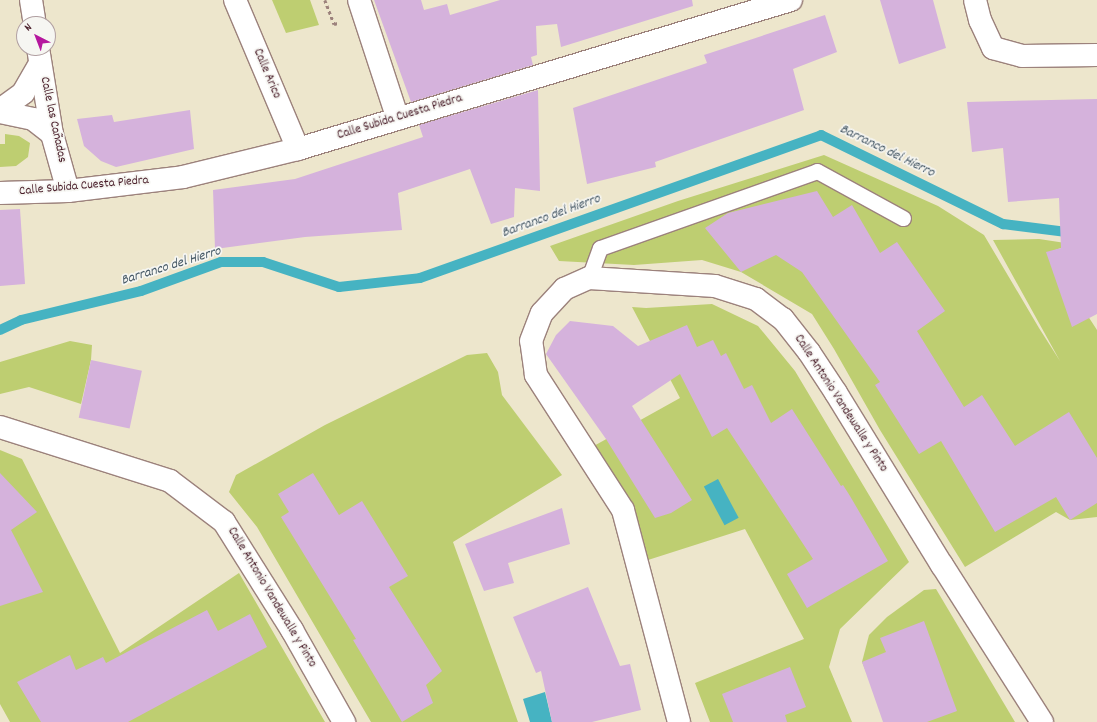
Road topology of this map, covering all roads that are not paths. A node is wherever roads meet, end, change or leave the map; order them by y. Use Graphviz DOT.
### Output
graph roads {
  1 [pos="32,0"];
  2 [pos="235,0"];
  3 [pos="359,0"];
  4 [pos="791,0"];
  5 [pos="975,0"];
  6 [pos="34,16"];
  7 [pos="1097,55"];
  8 [pos="39,56"];
  9 [pos="0,111"];
  10 [pos="398,119"];
  11 [pos="52,134"];
  12 [pos="298,149"];
  13 [pos="68,191"];
  14 [pos="0,193"];
  15 [pos="903,218"];
  16 [pos="589,278"];
  17 [pos="0,427"];
  18 [pos="344,722"];
  19 [pos="679,722"];
  20 [pos="1042,722"];
  1 -- 6 [label="street"];
  2 -- 12 [label="street, Calle Arico"];
  3 -- 10 [label="street"];
  4 -- 10 [label="street, Calle Subida Cuesta Piedra"];
  5 -- 7 [label="street"];
  8 -- 9 [label="street"];
  8 -- 11 [label="street, Calle las Cañadas"];
  9 -- 11 [label="street"];
  10 -- 12 [label="street, Calle Subida Cuesta Piedra"];
  11 -- 13 [label="street, Calle las Cañadas"];
  12 -- 13 [label="street, Calle Subida Cuesta Piedra"];
  13 -- 14 [label="street, Calle Subida Cuesta Piedra"];
  15 -- 16 [label="lane"];
  16 -- 19 [label="street, Calle Antonio Vandewalle y Pinto"];
  16 -- 20 [label="street, Calle Antonio Vandewalle y Pinto"];
  17 -- 18 [label="street, Calle Antonio Vandewalle y Pinto"];
}
